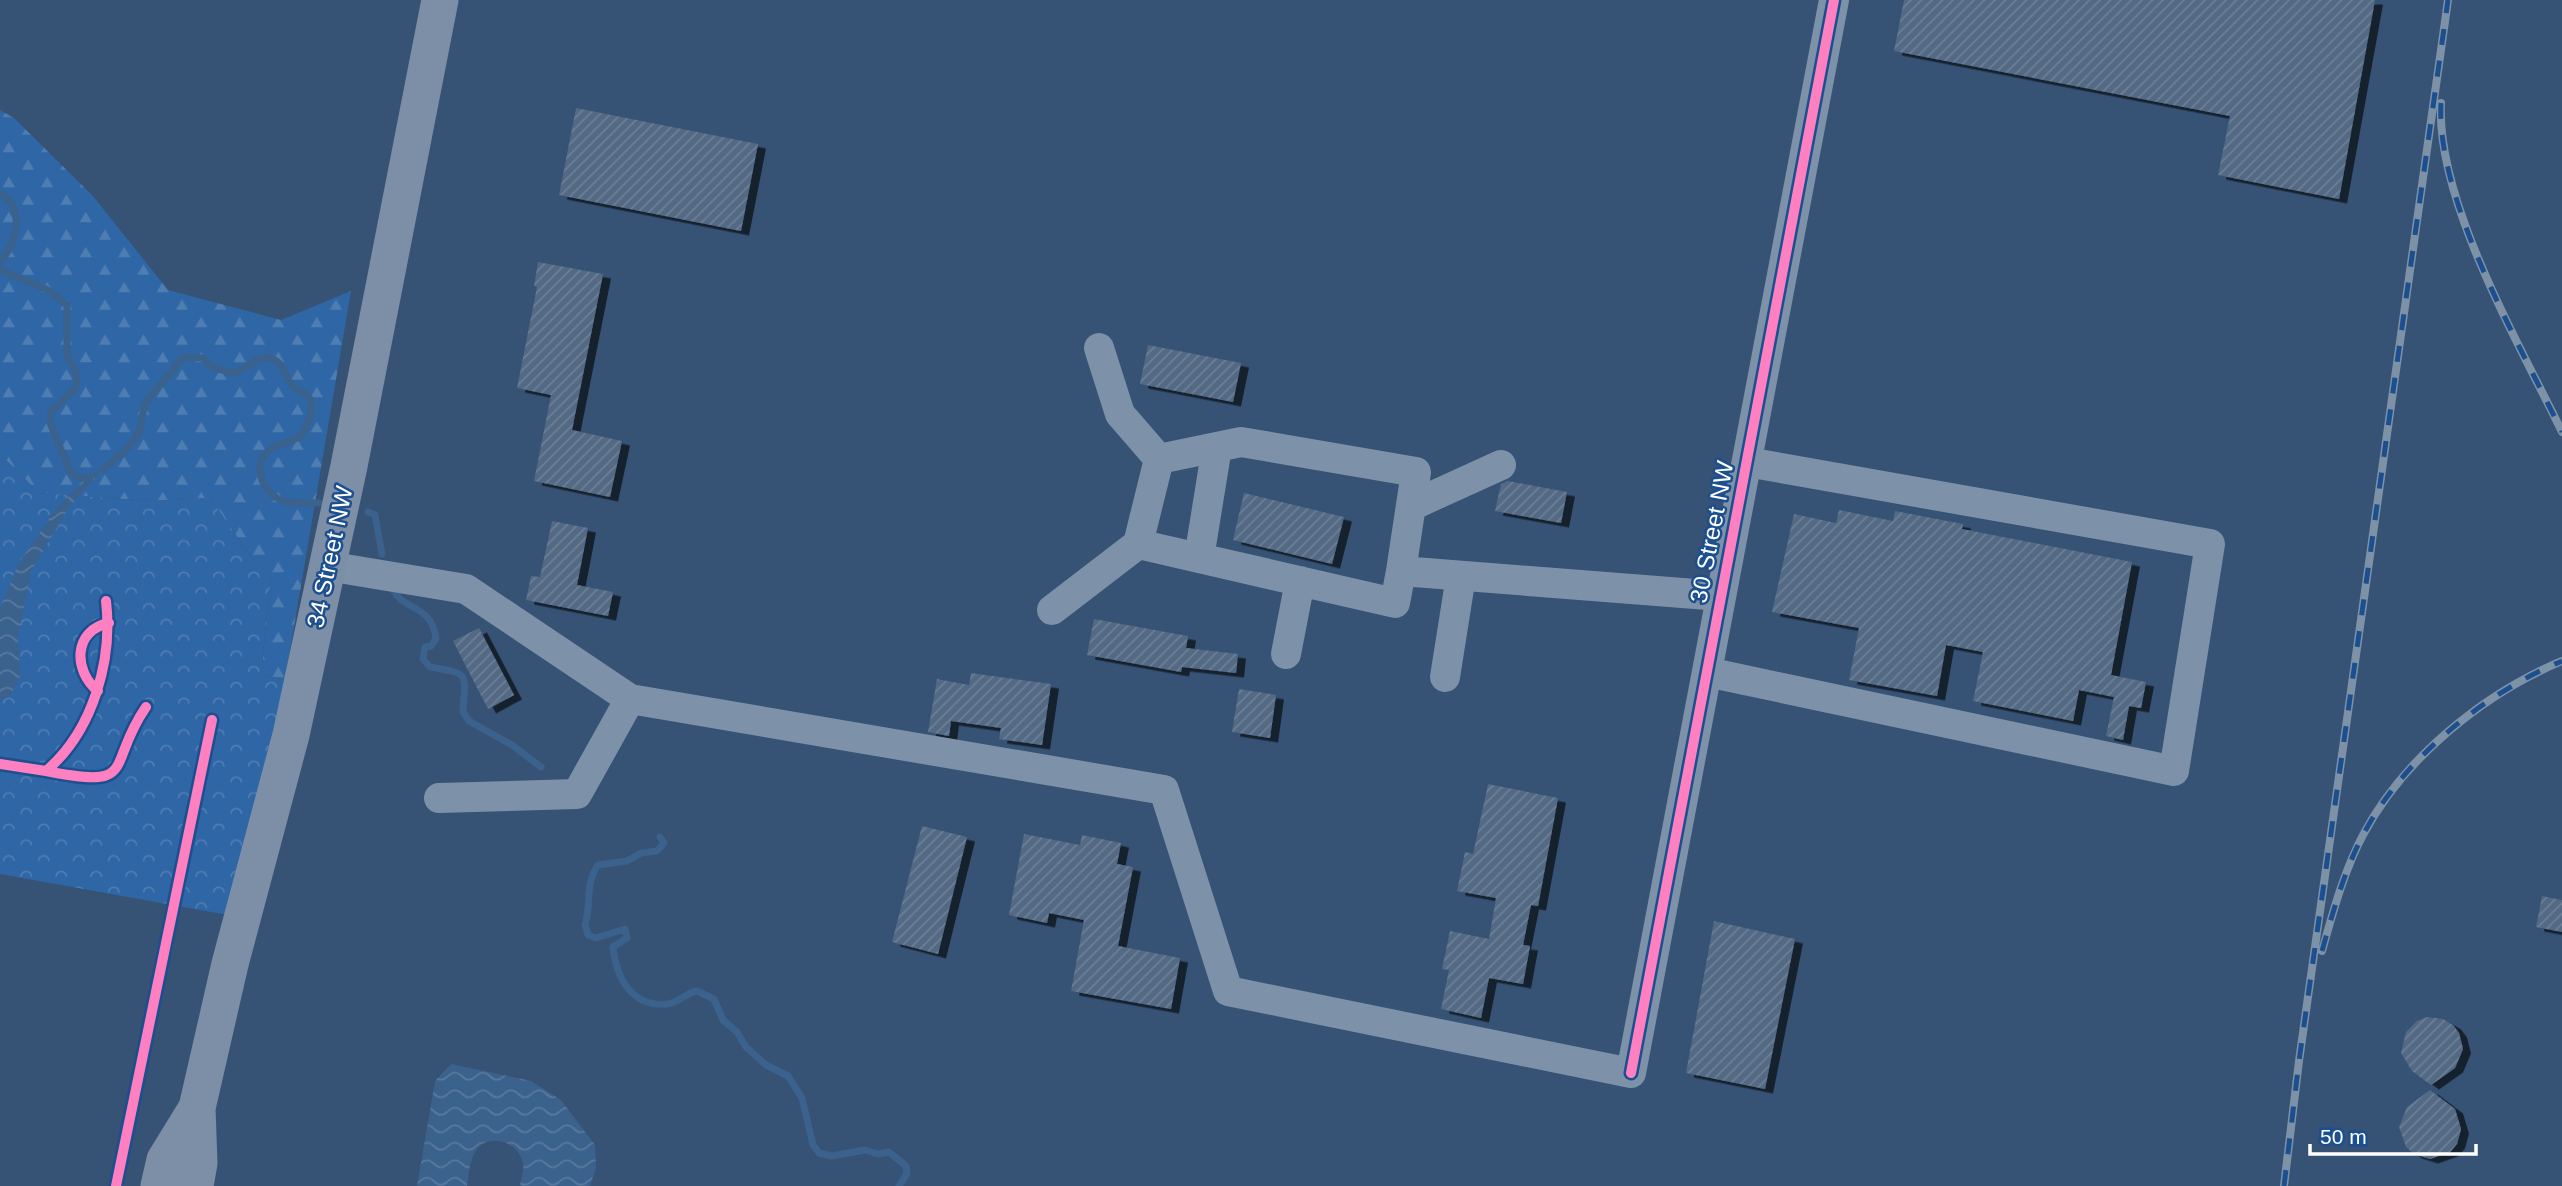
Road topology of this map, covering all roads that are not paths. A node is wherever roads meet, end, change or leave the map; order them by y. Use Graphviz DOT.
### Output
graph roads {
  1 [pos="440,0"];
  2 [pos="1834,0"];
  3 [pos="1099,348"];
  4 [pos="1217,447"];
  5 [pos="1159,459"];
  6 [pos="1747,462"];
  7 [pos="1501,465"];
  8 [pos="1411,506"];
  9 [pos="1138,544"];
  10 [pos="1199,558"];
  11 [pos="327,566"];
  12 [pos="1401,571"];
  13 [pos="1461,576"];
  14 [pos="1300,581"];
  15 [pos="1721,596"];
  16 [pos="1052,610"];
  17 [pos="1286,653"];
  18 [pos="1707,672"];
  19 [pos="1445,677"];
  20 [pos="630,699"];
  21 [pos="439,798"];
  22 [pos="197,1108"];
  23 [pos="159,1186"];
  24 [pos="195,1186"];
  1 -- 11 [label="main road, 34 Street NW"];
  2 -- 6 [label="street, 30 Street NW"];
  3 -- 5 [label="street"];
  4 -- 5 [label="street"];
  4 -- 8 [label="street"];
  4 -- 10 [label="street"];
  5 -- 9 [label="street"];
  6 -- 15 [label="street, 30 Street NW"];
  6 -- 18 [label="street"];
  7 -- 8 [label="street"];
  8 -- 12 [label="street"];
  9 -- 10 [label="street"];
  9 -- 16 [label="street"];
  10 -- 14 [label="street"];
  11 -- 20 [label="street"];
  11 -- 22 [label="main road, 34 Street NW"];
  12 -- 13 [label="street"];
  12 -- 14 [label="street"];
  13 -- 15 [label="street"];
  13 -- 19 [label="street"];
  14 -- 17 [label="street"];
  15 -- 18 [label="street, 30 Street NW"];
  18 -- 20 [label="street, 30 Street NW"];
  20 -- 21 [label="street"];
  22 -- 23 [label="main road, 34 Street NW"];
  22 -- 24 [label="main road, 34 Street NW"];
}
